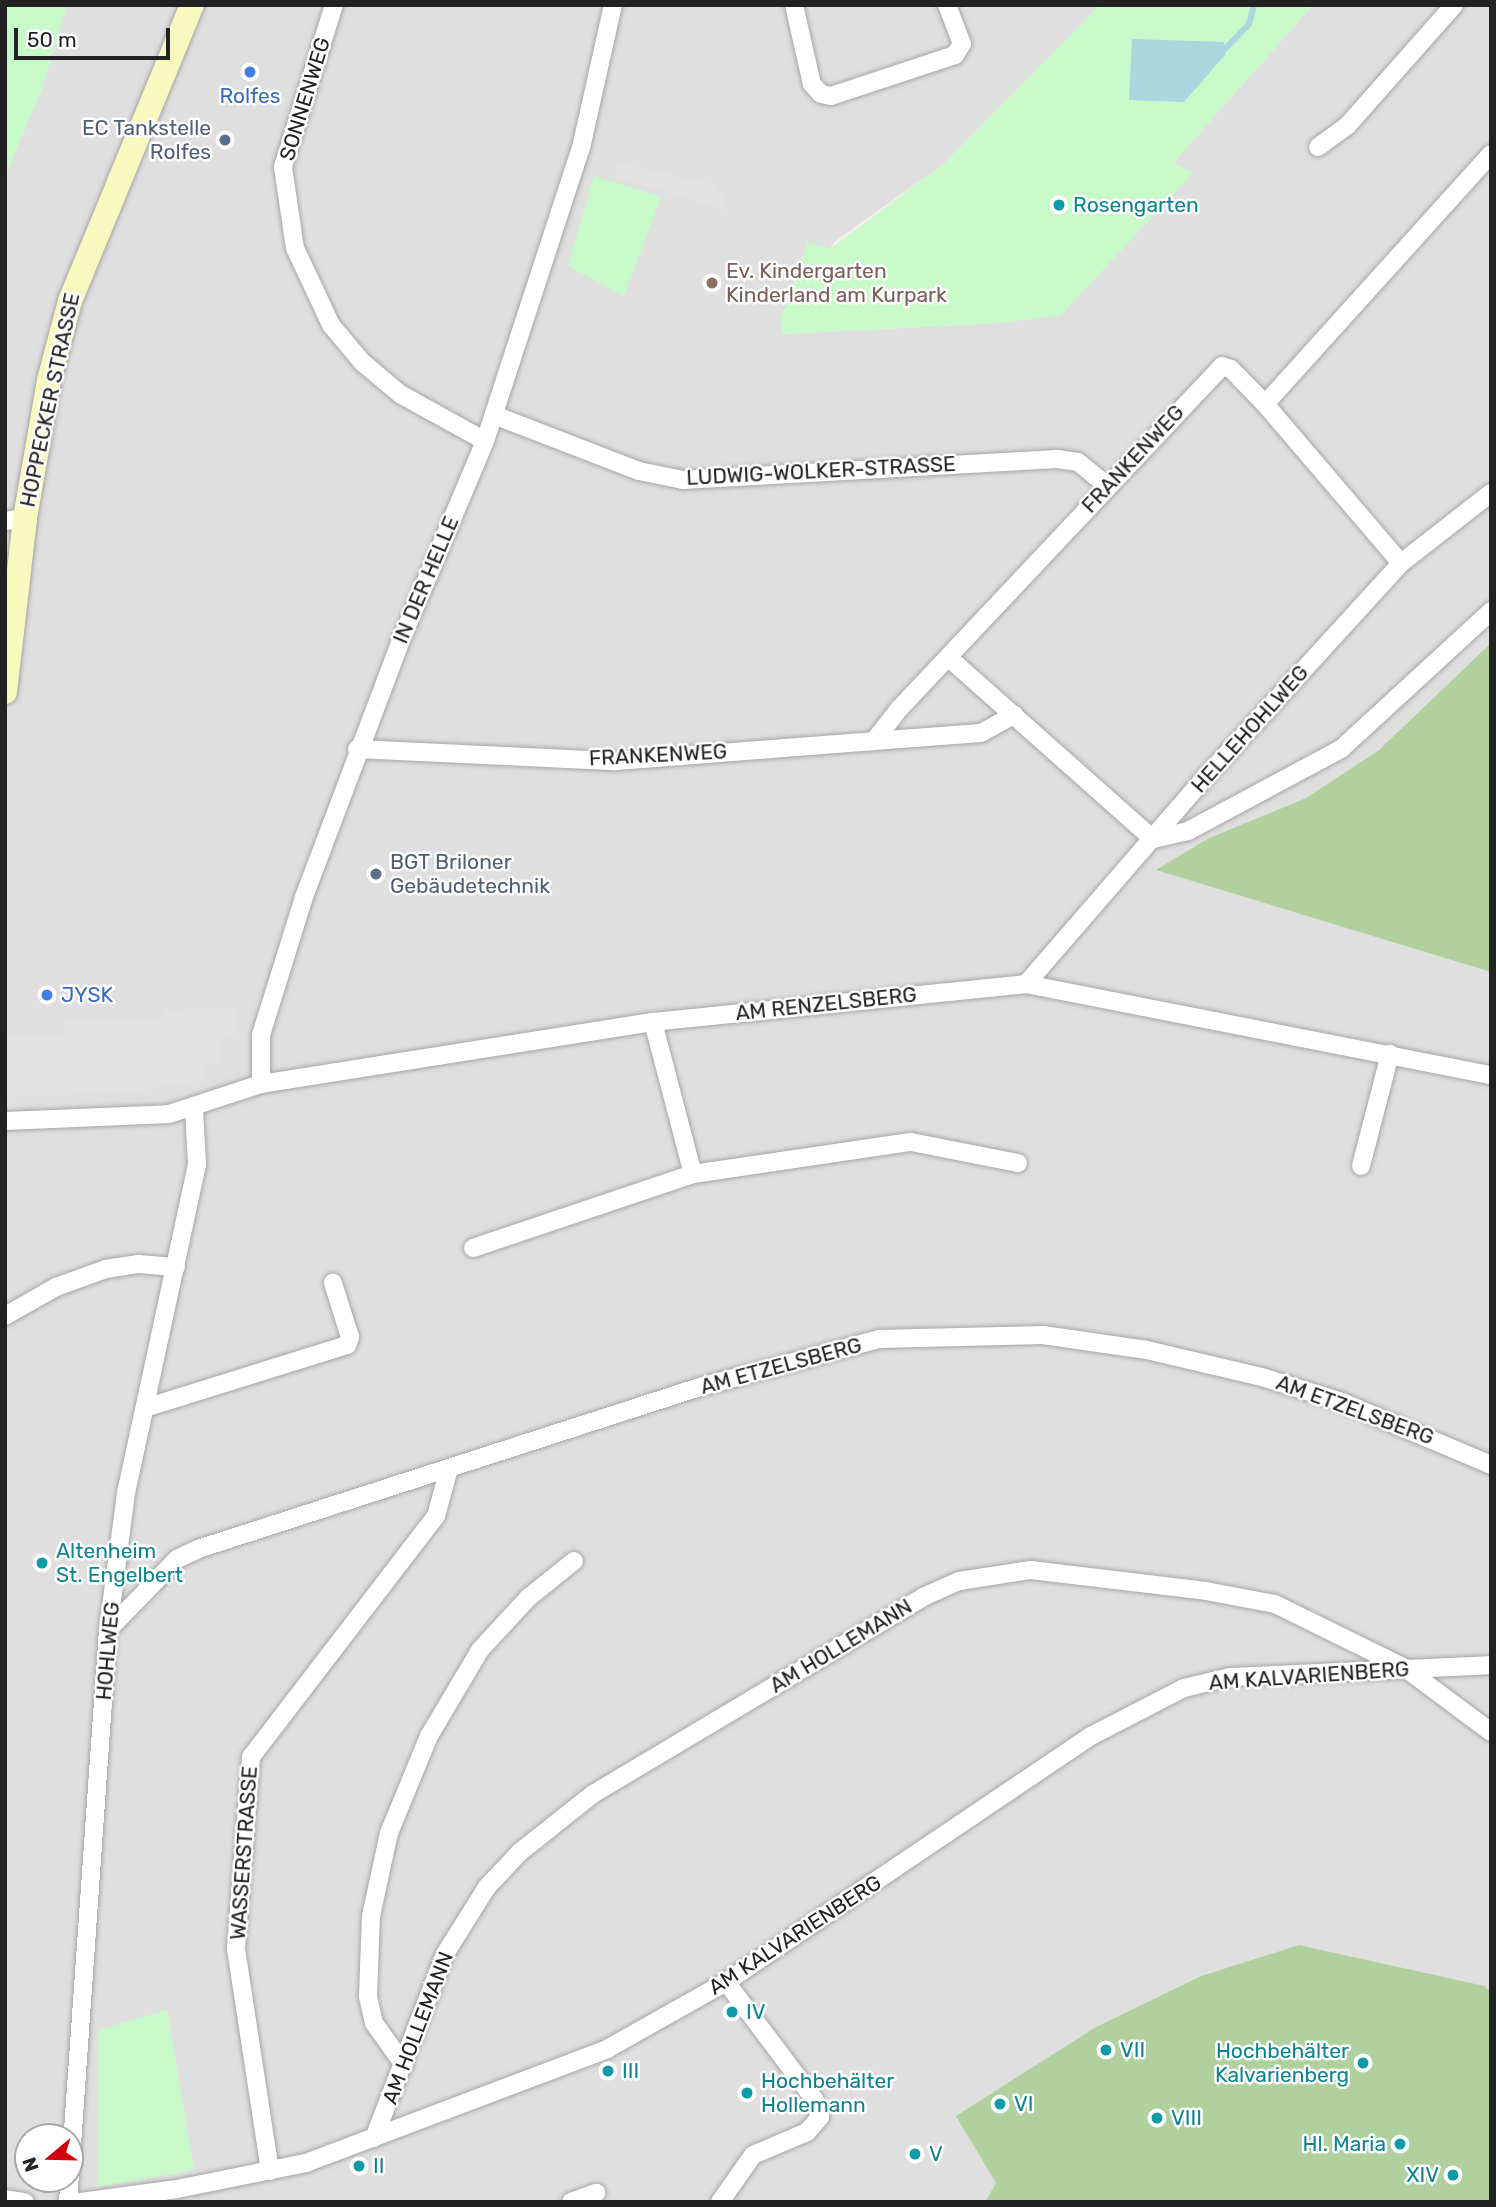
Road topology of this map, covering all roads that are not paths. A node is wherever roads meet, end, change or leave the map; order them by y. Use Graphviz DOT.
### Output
graph roads {
  1 [pos="192,5"];
  2 [pos="334,5"];
  3 [pos="613,5"];
  4 [pos="794,5"];
  5 [pos="947,5"];
  6 [pos="1454,5"];
  7 [pos="1318,147"];
  8 [pos="1491,154"];
  9 [pos="1265,404"];
  10 [pos="494,415"];
  11 [pos="485,441"];
  12 [pos="1108,486"];
  13 [pos="1491,493"];
  14 [pos="15,519"];
  15 [pos="1401,563"];
  16 [pos="1491,611"];
  17 [pos="949,658"];
  18 [pos="5,692"];
  19 [pos="1014,715"];
  20 [pos="874,741"];
  21 [pos="357,749"];
  22 [pos="1153,839"];
  23 [pos="1026,984"];
  24 [pos="653,1022"];
  25 [pos="1390,1054"];
  26 [pos="1491,1075"];
  27 [pos="261,1084"];
  28 [pos="194,1108"];
  29 [pos="8,1119"];
  30 [pos="1018,1163"];
  31 [pos="1361,1166"];
  32 [pos="693,1174"];
  33 [pos="473,1248"];
  34 [pos="176,1267"];
  35 [pos="333,1283"];
  36 [pos="5,1316"];
  37 [pos="145,1408"];
  38 [pos="1491,1465"];
  39 [pos="448,1472"];
  40 [pos="574,1560"];
  41 [pos="108,1630"];
  42 [pos="1491,1665"];
  43 [pos="1405,1668"];
  44 [pos="1491,1732"];
  45 [pos="726,1982"];
  46 [pos="404,2065"];
  47 [pos="374,2138"];
  48 [pos="270,2171"];
  49 [pos="596,2193"];
  50 [pos="5,2199"];
  51 [pos="25,2202"];
  52 [pos="68,2202"];
  53 [pos="81,2202"];
  54 [pos="571,2202"];
  55 [pos="720,2202"];
  1 -- 14 [label="street, HOPPECKER STRASSE"];
  2 -- 11 [label="street, SONNENWEG"];
  3 -- 10 [label="street, IN DER HELLE"];
  4 -- 5 [label="street"];
  6 -- 7 [label="street"];
  8 -- 9 [label="street"];
  9 -- 12 [label="street, FRANKENWEG"];
  9 -- 15 [label="street, FRANKENWEG"];
  10 -- 11 [label="street, IN DER HELLE"];
  10 -- 12 [label="street, LUDWIG-WOLKER-STRASSE"];
  11 -- 21 [label="street, IN DER HELLE"];
  12 -- 17 [label="street, FRANKENWEG"];
  13 -- 15 [label="street, HELLEHOHLWEG"];
  14 -- 18 [label="street, HOPPECKER STRASSE"];
  15 -- 22 [label="street, HELLEHOHLWEG"];
  16 -- 22 [label="street"];
  17 -- 19 [label="street"];
  17 -- 20 [label="street, FRANKENWEG"];
  19 -- 20 [label="street, FRANKENWEG"];
  19 -- 22 [label="street"];
  20 -- 21 [label="street, FRANKENWEG"];
  21 -- 27 [label="street, IN DER HELLE"];
  22 -- 23 [label="street, HELLEHOHLWEG"];
  23 -- 24 [label="street, AM RENZELSBERG"];
  23 -- 25 [label="street, AM RENZELSBERG"];
  24 -- 27 [label="street, AM RENZELSBERG"];
  24 -- 32 [label="street"];
  25 -- 26 [label="street, AM RENZELSBERG"];
  25 -- 31 [label="street"];
  27 -- 28 [label="street"];
  28 -- 29 [label="street"];
  28 -- 34 [label="street, HOHLWEG"];
  30 -- 32 [label="street"];
  32 -- 33 [label="street"];
  34 -- 36 [label="street"];
  34 -- 37 [label="street, HOHLWEG"];
  35 -- 37 [label="street"];
  37 -- 41 [label="street, HOHLWEG"];
  38 -- 39 [label="street, AM ETZELSBERG"];
  39 -- 41 [label="street, AM ETZELSBERG"];
  39 -- 48 [label="street, WASSERSTRASSE"];
  40 -- 46 [label="street"];
  41 -- 52 [label="street, HOHLWEG"];
  42 -- 43 [label="street, AM KALVARIENBERG"];
  43 -- 44 [label="street, AM HOLLEMANN"];
  43 -- 45 [label="street, AM KALVARIENBERG"];
  43 -- 46 [label="street, AM HOLLEMANN"];
  45 -- 47 [label="street, AM KALVARIENBERG"];
  45 -- 55 [label="street"];
  46 -- 47 [label="street, AM HOLLEMANN"];
  47 -- 48 [label="street, AM KALVARIENBERG"];
  48 -- 53 [label="street, AM KALVARIENBERG"];
  49 -- 54 [label="street"];
  50 -- 51 [label="street"];
}
